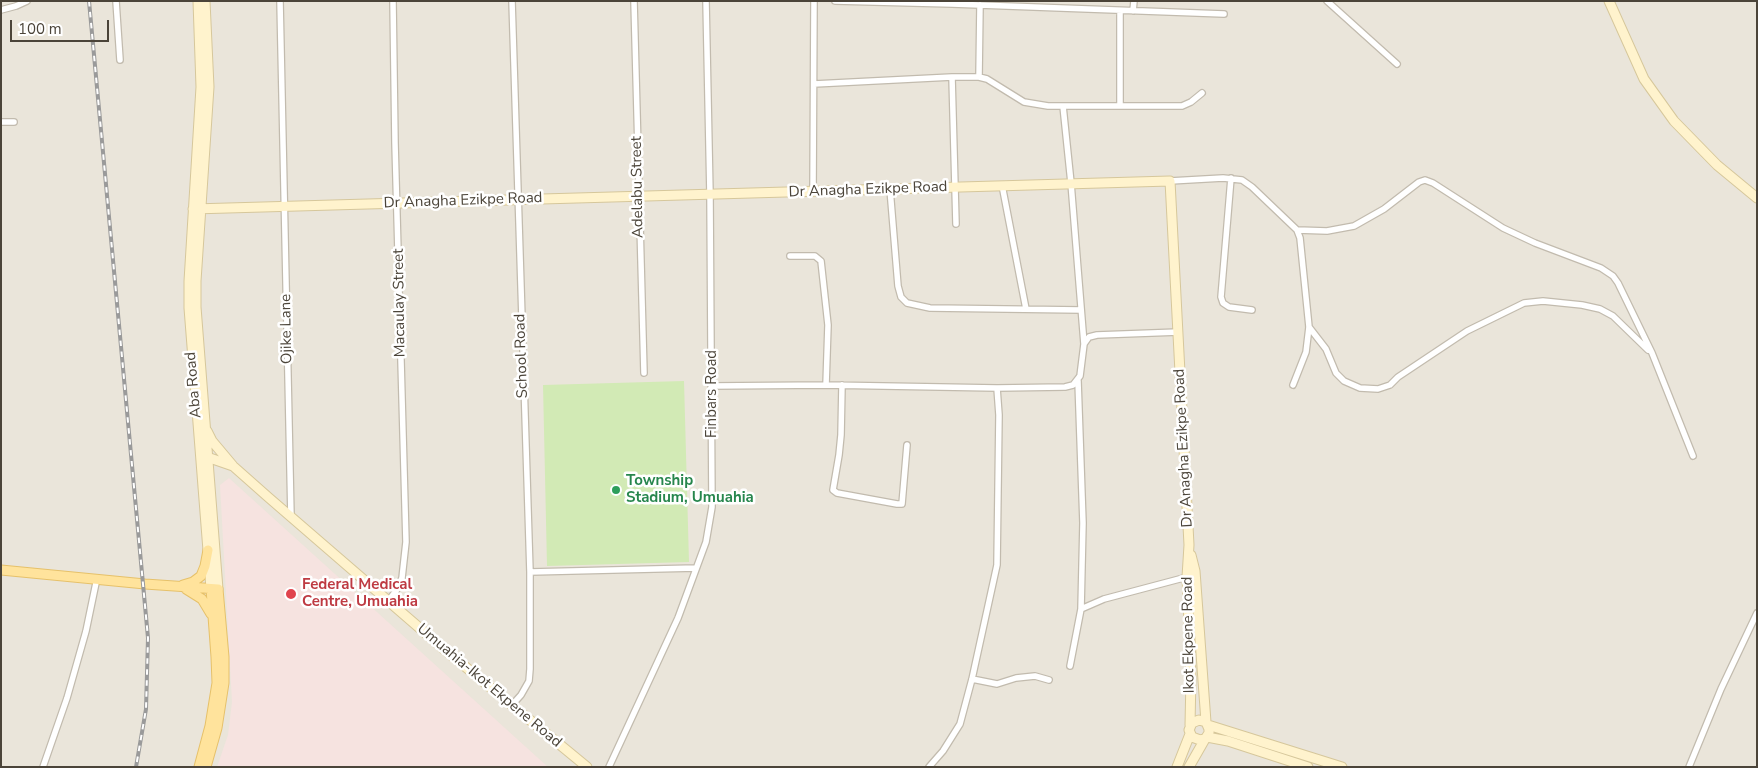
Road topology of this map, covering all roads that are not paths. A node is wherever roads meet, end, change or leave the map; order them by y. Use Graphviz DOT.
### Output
graph roads {
  1 [pos="27,1"];
  2 [pos="116,1"];
  3 [pos="198,1"];
  4 [pos="205,1"];
  5 [pos="280,1"];
  6 [pos="393,1"];
  7 [pos="512,1"];
  8 [pos="634,1"];
  9 [pos="706,1"];
  10 [pos="814,1"];
  11 [pos="835,1"];
  12 [pos="1134,1"];
  13 [pos="1327,1"];
  14 [pos="1609,1"];
  15 [pos="905,2"];
  16 [pos="952,2"];
  17 [pos="1005,4"];
  18 [pos="980,5"];
  19 [pos="1,10"];
  20 [pos="1120,11"];
  21 [pos="1133,11"];
  22 [pos="1224,14"];
  23 [pos="120,60"];
  24 [pos="1397,64"];
  25 [pos="952,77"];
  26 [pos="980,78"];
  27 [pos="814,84"];
  28 [pos="1202,93"];
  29 [pos="1063,106"];
  30 [pos="1120,106"];
  31 [pos="1,122"];
  32 [pos="14,122"];
  33 [pos="1231,178"];
  34 [pos="1170,181"];
  35 [pos="1071,183"];
  36 [pos="1002,186"];
  37 [pos="956,187"];
  38 [pos="890,189"];
  39 [pos="813,192"];
  40 [pos="710,195"];
  41 [pos="639,196"];
  42 [pos="1757,198"];
  43 [pos="519,200"];
  44 [pos="398,204"];
  45 [pos="285,207"];
  46 [pos="197,209"];
  47 [pos="956,224"];
  48 [pos="1297,230"];
  49 [pos="790,256"];
  50 [pos="1026,309"];
  51 [pos="1081,310"];
  52 [pos="1252,310"];
  53 [pos="1309,327"];
  54 [pos="1179,332"];
  55 [pos="1086,337"];
  56 [pos="1652,354"];
  57 [pos="644,373"];
  58 [pos="1078,381"];
  59 [pos="826,385"];
  60 [pos="842,385"];
  61 [pos="1293,385"];
  62 [pos="712,386"];
  63 [pos="997,388"];
  64 [pos="205,426"];
  65 [pos="907,445"];
  66 [pos="219,449"];
  67 [pos="203,453"];
  68 [pos="1693,456"];
  69 [pos="222,461"];
  70 [pos="233,466"];
  71 [pos="208,470"];
  72 [pos="291,517"];
  73 [pos="1189,545"];
  74 [pos="208,550"];
  75 [pos="696,568"];
  76 [pos="1,570"];
  77 [pos="530,572"];
  78 [pos="1187,577"];
  79 [pos="97,578"];
  80 [pos="179,586"];
  81 [pos="214,589"];
  82 [pos="388,601"];
  83 [pos="1081,609"];
  84 [pos="1757,613"];
  85 [pos="214,621"];
  86 [pos="1070,666"];
  87 [pos="972,680"];
  88 [pos="1049,680"];
  89 [pos="512,705"];
  90 [pos="1207,723"];
  91 [pos="1190,730"];
  92 [pos="1206,738"];
  93 [pos="43,767"];
  94 [pos="199,767"];
  95 [pos="206,767"];
  96 [pos="587,767"];
  97 [pos="608,767"];
  98 [pos="930,767"];
  99 [pos="1177,767"];
  100 [pos="1189,767"];
  101 [pos="1308,767"];
  102 [pos="1342,767"];
  103 [pos="1689,767"];
  1 -- 19 [label="street"];
  2 -- 23 [label="street"];
  3 -- 46 [label="street, Aba Road"];
  4 -- 46 [label="street, Aba Road"];
  5 -- 45 [label="street, Ojike Lane"];
  6 -- 44 [label="street, Macaulay Street"];
  7 -- 43 [label="street, School Road"];
  8 -- 41 [label="street, Adelabu Street"];
  9 -- 40 [label="street, Finbars Road"];
  10 -- 27 [label="street"];
  11 -- 15 [label="street"];
  12 -- 21 [label="street"];
  13 -- 24 [label="street"];
  14 -- 42 [label="street"];
  15 -- 16 [label="street"];
  16 -- 18 [label="street"];
  17 -- 18 [label="street"];
  17 -- 20 [label="street"];
  18 -- 26 [label="street"];
  20 -- 21 [label="street"];
  20 -- 30 [label="street"];
  21 -- 22 [label="street"];
  25 -- 26 [label="street"];
  25 -- 27 [label="street"];
  25 -- 37 [label="street"];
  26 -- 29 [label="street"];
  27 -- 39 [label="street"];
  28 -- 30 [label="street"];
  29 -- 30 [label="street"];
  29 -- 35 [label="street"];
  31 -- 32 [label="street"];
  33 -- 34 [label="street"];
  33 -- 48 [label="street"];
  33 -- 52 [label="street"];
  34 -- 35 [label="street, Dr Anagha Ezikpe Road"];
  34 -- 54 [label="street, Dr Anagha Ezikpe Road"];
  35 -- 36 [label="street, Dr Anagha Ezikpe Road"];
  35 -- 51 [label="street"];
  36 -- 37 [label="street, Dr Anagha Ezikpe Road"];
  36 -- 50 [label="street"];
  37 -- 38 [label="street, Dr Anagha Ezikpe Road"];
  37 -- 47 [label="street"];
  38 -- 39 [label="street, Dr Anagha Ezikpe Road"];
  38 -- 50 [label="street"];
  39 -- 40 [label="street, Dr Anagha Ezikpe Road"];
  40 -- 41 [label="street, Dr Anagha Ezikpe Road"];
  40 -- 62 [label="street, Finbars Road"];
  41 -- 43 [label="street, Dr Anagha Ezikpe Road"];
  41 -- 57 [label="street, Adelabu Street"];
  43 -- 44 [label="street, Dr Anagha Ezikpe Road"];
  43 -- 77 [label="street, School Road"];
  44 -- 45 [label="street, Dr Anagha Ezikpe Road"];
  44 -- 82 [label="street, Macaulay Street"];
  45 -- 46 [label="street, Dr Anagha Ezikpe Road"];
  45 -- 72 [label="street, Ojike Lane"];
  46 -- 64 [label="street, Aba Road"];
  46 -- 67 [label="street, Aba Road"];
  48 -- 53 [label="street"];
  48 -- 56 [label="street"];
  49 -- 59 [label="street"];
  50 -- 51 [label="street"];
  51 -- 55 [label="street"];
  53 -- 56 [label="street"];
  53 -- 61 [label="street"];
  54 -- 55 [label="street"];
  54 -- 73 [label="street, Dr Anagha Ezikpe Road"];
  55 -- 58 [label="street"];
  56 -- 68 [label="street"];
  58 -- 63 [label="street"];
  58 -- 83 [label="street"];
  59 -- 60 [label="street"];
  59 -- 62 [label="street"];
  60 -- 63 [label="street"];
  60 -- 65 [label="street"];
  62 -- 75 [label="street, Finbars Road"];
  63 -- 87 [label="street"];
  64 -- 66 [label="street"];
  64 -- 67 [label="street, Aba Road"];
  66 -- 67 [label="street"];
  66 -- 70 [label="street"];
  67 -- 69 [label="street"];
  67 -- 71 [label="street, Aba Road"];
  67 -- 74 [label="street, Aba Road"];
  69 -- 70 [label="street"];
  69 -- 71 [label="street"];
  70 -- 72 [label="street, Umuahia-Ikot Ekpene Road"];
  71 -- 81 [label="street, Aba Road"];
  72 -- 82 [label="street, Umuahia-Ikot Ekpene Road"];
  73 -- 78 [label="street, Ikot Ekpene Road"];
  73 -- 90 [label="street"];
  74 -- 80 [label="main road"];
  74 -- 81 [label="street, Aba Road"];
  75 -- 77 [label="street"];
  75 -- 97 [label="street, Finbars Road"];
  76 -- 79 [label="main road"];
  77 -- 89 [label="street, School Road"];
  78 -- 83 [label="street"];
  78 -- 91 [label="street, Ikot Ekpene Road"];
  79 -- 80 [label="main road"];
  79 -- 93 [label="street"];
  80 -- 81 [label="main road"];
  80 -- 85 [label="main road"];
  81 -- 85 [label="main road, Aba Road"];
  81 -- 95 [label="main road, Aba Road"];
  82 -- 89 [label="street, Umuahia-Ikot Ekpene Road"];
  83 -- 86 [label="street"];
  84 -- 103 [label="street"];
  85 -- 94 [label="main road, Aba Road"];
  87 -- 88 [label="street"];
  87 -- 98 [label="street"];
  89 -- 96 [label="street, Umuahia-Ikot Ekpene Road"];
  90 -- 91 [label="street"];
  90 -- 92 [label="street"];
  90 -- 102 [label="street"];
  91 -- 92 [label="street"];
  91 -- 99 [label="street, Ikot Ekpene Road"];
  92 -- 100 [label="street"];
  92 -- 101 [label="street"];
}
